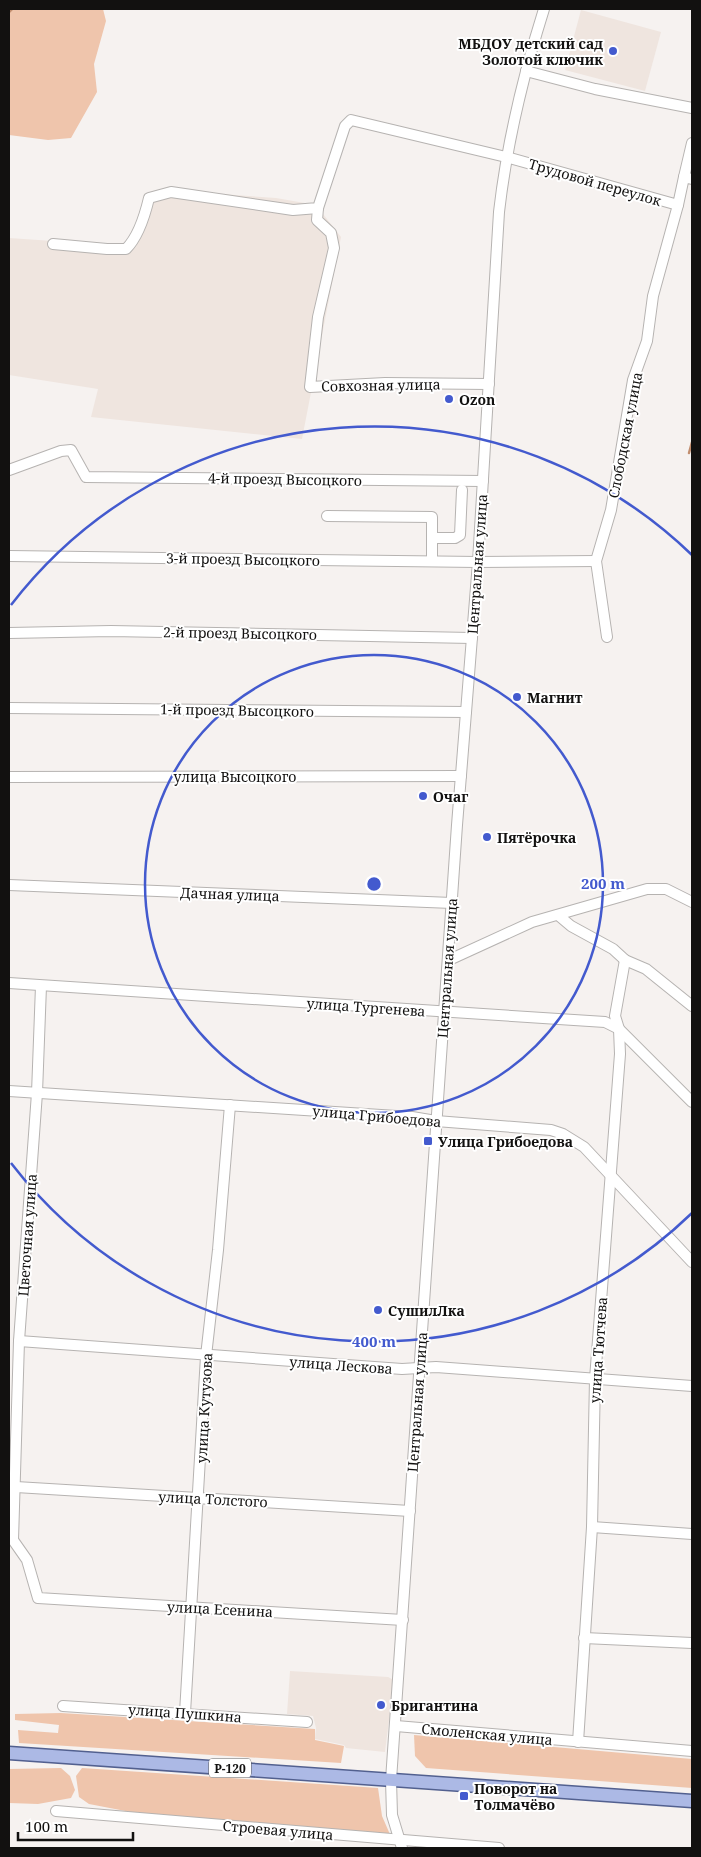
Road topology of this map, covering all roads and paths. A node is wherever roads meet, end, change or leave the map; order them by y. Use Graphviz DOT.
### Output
graph roads {
  1 [pos="544,9"];
  2 [pos="526,71"];
  3 [pos="692,108"];
  4 [pos="692,144"];
  5 [pos="506,157"];
  6 [pos="688,178"];
  7 [pos="678,205"];
  8 [pos="318,208"];
  9 [pos="53,244"];
  10 [pos="489,384"];
  11 [pos="9,470"];
  12 [pos="483,482"];
  13 [pos="462,490"];
  14 [pos="326,516"];
  15 [pos="432,538"];
  16 [pos="9,556"];
  17 [pos="432,561"];
  18 [pos="596,561"];
  19 [pos="478,562"];
  20 [pos="9,632"];
  21 [pos="607,637"];
  22 [pos="472,638"];
  23 [pos="9,708"];
  24 [pos="466,712"];
  25 [pos="9,776"];
  26 [pos="461,776"];
  27 [pos="9,885"];
  28 [pos="692,902"];
  29 [pos="452,903"];
  30 [pos="558,915"];
  31 [pos="449,960"];
  32 [pos="625,960"];
  33 [pos="9,983"];
  34 [pos="41,986"];
  35 [pos="692,1006"];
  36 [pos="444,1012"];
  37 [pos="618,1029"];
  38 [pos="9,1091"];
  39 [pos="37,1093"];
  40 [pos="692,1102"];
  41 [pos="230,1105"];
  42 [pos="436,1121"];
  43 [pos="611,1177"];
  44 [pos="692,1262"];
  45 [pos="19,1341"];
  46 [pos="206,1356"];
  47 [pos="420,1367"];
  48 [pos="595,1379"];
  49 [pos="692,1386"];
  50 [pos="16,1487"];
  51 [pos="199,1498"];
  52 [pos="410,1511"];
  53 [pos="592,1527"];
  54 [pos="692,1534"];
  55 [pos="11,1541"];
  56 [pos="38,1598"];
  57 [pos="191,1608"];
  58 [pos="403,1620"];
  59 [pos="584,1638"];
  60 [pos="692,1643"];
  61 [pos="63,1706"];
  62 [pos="185,1713"];
  63 [pos="307,1722"];
  64 [pos="396,1726"];
  65 [pos="578,1742"];
  66 [pos="692,1751"];
  67 [pos="9,1753"];
  68 [pos="391,1780"];
  69 [pos="692,1800"];
  70 [pos="56,1812"];
  71 [pos="401,1845"];
  72 [pos="499,1848"];
  1 -- 2 [label="street, Центральная улица"];
  2 -- 3 [label="street"];
  2 -- 5 [label="street, Центральная улица"];
  4 -- 6 [label="street, Трудовой переулок"];
  5 -- 7 [label="street, Трудовой переулок"];
  5 -- 8 [label="street"];
  5 -- 10 [label="street, Центральная улица"];
  6 -- 7 [label="street, Трудовой переулок"];
  7 -- 18 [label="street, Слободская улица"];
  8 -- 9 [label="street"];
  8 -- 10 [label="street, Совхозная улица"];
  10 -- 12 [label="street, Центральная улица"];
  11 -- 12 [label="street, 4-й проезд Высоцкого"];
  12 -- 19 [label="street, Центральная улица"];
  13 -- 15 [label="street"];
  14 -- 15 [label="street"];
  15 -- 17 [label="street"];
  16 -- 17 [label="street, 3-й проезд Высоцкого"];
  17 -- 19 [label="street, 3-й проезд Высоцкого"];
  18 -- 19 [label="street, 3-й проезд Высоцкого"];
  18 -- 21 [label="street, Слободская улица"];
  19 -- 22 [label="street, Центральная улица"];
  20 -- 22 [label="street, 2-й проезд Высоцкого"];
  22 -- 24 [label="street, Центральная улица"];
  23 -- 24 [label="street, 1-й проезд Высоцкого"];
  24 -- 26 [label="street, Центральная улица"];
  25 -- 26 [label="street, улица Высоцкого"];
  26 -- 29 [label="street, Центральная улица"];
  27 -- 29 [label="street, Дачная улица"];
  28 -- 30 [label="street"];
  29 -- 31 [label="street, Центральная улица"];
  30 -- 31 [label="street"];
  30 -- 32 [label="street"];
  31 -- 36 [label="street, Центральная улица"];
  32 -- 35 [label="street"];
  32 -- 37 [label="street, улица Тютчева"];
  33 -- 34 [label="street, улица Тургенева"];
  34 -- 36 [label="street, улица Тургенева"];
  34 -- 39 [label="street, Цветочная улица"];
  36 -- 37 [label="street, улица Тургенева"];
  36 -- 42 [label="street, Центральная улица"];
  37 -- 40 [label="street, улица Тургенева"];
  37 -- 43 [label="street, улица Тютчева"];
  38 -- 39 [label="street, улица Грибоедова"];
  39 -- 41 [label="street, улица Грибоедова"];
  39 -- 45 [label="street, Цветочная улица"];
  41 -- 42 [label="street, улица Грибоедова"];
  41 -- 46 [label="street, улица Кутузова"];
  42 -- 43 [label="street, улица Грибоедова"];
  42 -- 47 [label="street, Центральная улица"];
  43 -- 44 [label="street, улица Грибоедова"];
  43 -- 48 [label="street, улица Тютчева"];
  45 -- 46 [label="street, улица Лескова"];
  45 -- 50 [label="street, Цветочная улица"];
  46 -- 47 [label="street, улица Лескова"];
  46 -- 51 [label="street, улица Кутузова"];
  47 -- 48 [label="street, улица Лескова"];
  47 -- 52 [label="street, Центральная улица"];
  48 -- 49 [label="street, улица Лескова"];
  48 -- 53 [label="street, улица Тютчева"];
  50 -- 51 [label="street, улица Толстого"];
  50 -- 55 [label="street, Цветочная улица"];
  51 -- 52 [label="street, улица Толстого"];
  51 -- 57 [label="street, улица Кутузова"];
  52 -- 58 [label="street, Центральная улица"];
  53 -- 54 [label="street"];
  53 -- 59 [label="street, улица Тютчева"];
  55 -- 56 [label="street, Цветочная улица"];
  56 -- 57 [label="street, улица Есенина"];
  57 -- 58 [label="street, улица Есенина"];
  57 -- 62 [label="street, улица Кутузова"];
  58 -- 64 [label="street, Центральная улица"];
  59 -- 60 [label="street"];
  59 -- 65 [label="street, улица Тютчева"];
  61 -- 62 [label="street, улица Пушкина"];
  62 -- 63 [label="street, улица Пушкина"];
  64 -- 65 [label="street, Смоленская улица"];
  64 -- 68 [label="street, Центральная улица"];
  65 -- 66 [label="street"];
  67 -- 68 [label="main road, Р-120"];
  68 -- 69 [label="main road, Р-120"];
  68 -- 71 [label="street, Центральная улица"];
  70 -- 71 [label="street, Строевая улица"];
  71 -- 72 [label="street, Строевая улица"];
}
